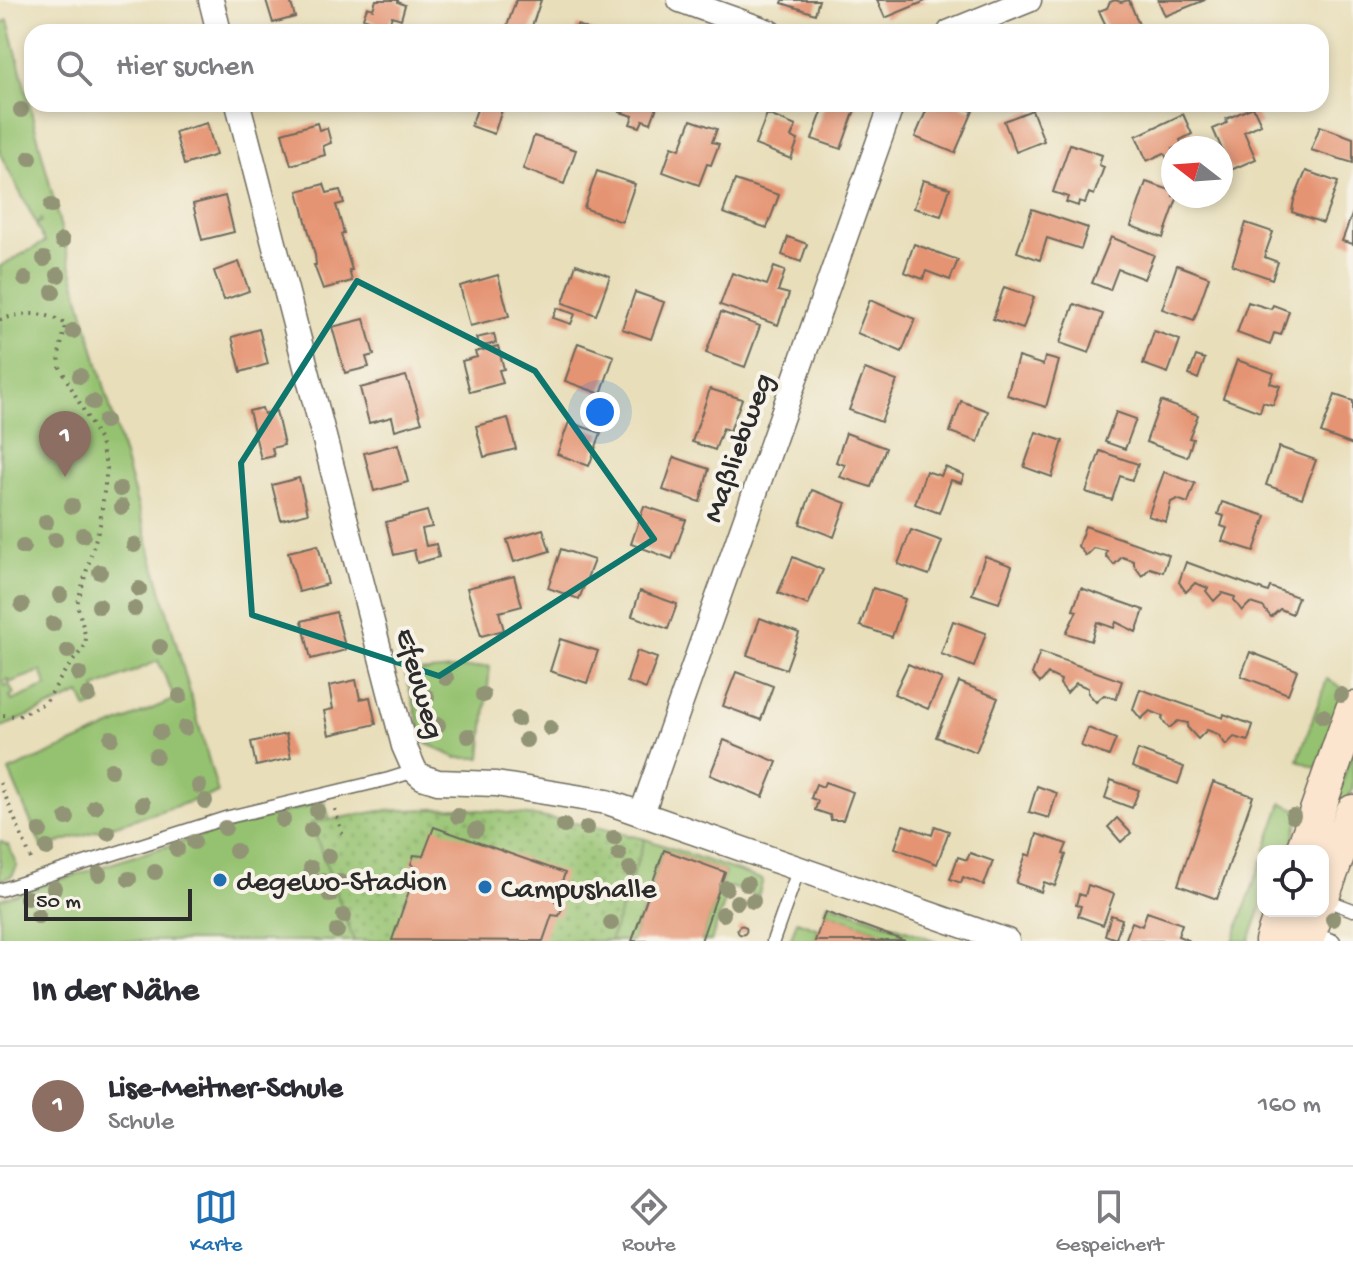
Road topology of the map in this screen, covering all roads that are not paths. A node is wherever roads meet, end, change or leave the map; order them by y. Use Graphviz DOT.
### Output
graph roads {
  1 [pos="211,0"];
  2 [pos="680,0"];
  3 [pos="1029,0"];
  4 [pos="217,24"];
  5 [pos="747,24"];
  6 [pos="970,24"];
  7 [pos="240,112"];
  8 [pos="889,112"];
  9 [pos="1353,709"];
  10 [pos="415,771"];
  11 [pos="1353,812"];
  12 [pos="642,813"];
  13 [pos="1305,845"];
  14 [pos="799,868"];
  15 [pos="1329,879"];
  16 [pos="0,890"];
  17 [pos="1329,899"];
  18 [pos="1353,910"];
  19 [pos="1280,917"];
  20 [pos="773,941"];
  21 [pos="1007,941"];
  22 [pos="1272,941"];
  1 -- 4 [label="street"];
  2 -- 5 [label="street"];
  3 -- 6 [label="street"];
  7 -- 10 [label="street, Efeuweg"];
  8 -- 12 [label="street, Maßliebweg"];
  9 -- 13 [label="street"];
  10 -- 12 [label="street, Efeuweg"];
  10 -- 16 [label="lane"];
  11 -- 15 [label="street"];
  12 -- 14 [label="street, Efeuweg"];
  14 -- 20 [label="lane"];
  14 -- 21 [label="street, Efeuweg"];
  17 -- 18 [label="lane"];
  19 -- 22 [label="street"];
}
